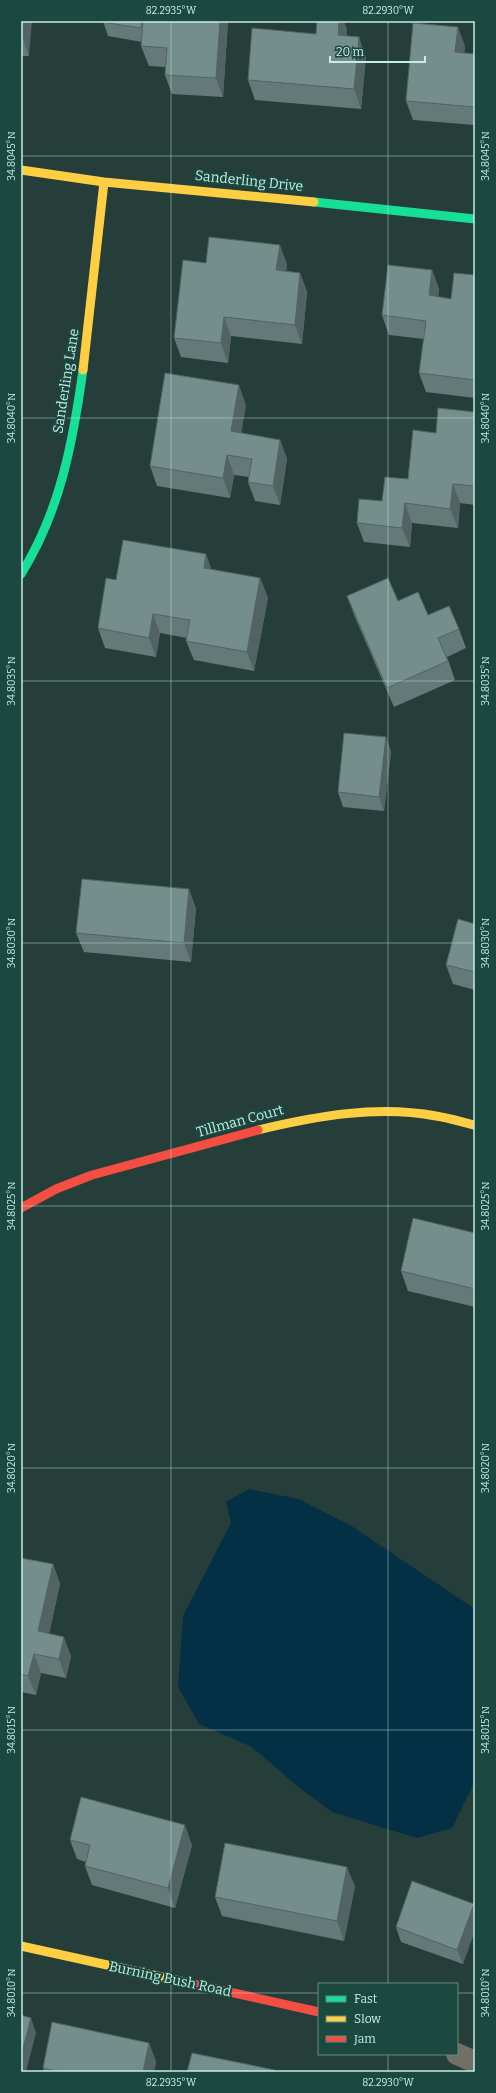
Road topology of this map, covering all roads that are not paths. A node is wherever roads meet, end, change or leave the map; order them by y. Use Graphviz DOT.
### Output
graph roads {
  1 [pos="21,170"];
  2 [pos="104,182"];
  3 [pos="475,219"];
  4 [pos="21,574"];
  5 [pos="475,1125"];
  6 [pos="21,1208"];
  7 [pos="21,1946"];
  8 [pos="318,2012"];
  9 [pos="458,2054"];
  10 [pos="475,2062"];
  1 -- 2 [label="street, Sanderling Drive"];
  2 -- 3 [label="street, Sanderling Drive"];
  2 -- 4 [label="street, Sanderling Lane"];
  5 -- 6 [label="street, Tillman Court"];
  7 -- 8 [label="street, Burning Bush Road"];
  9 -- 10 [label="street"];
}
